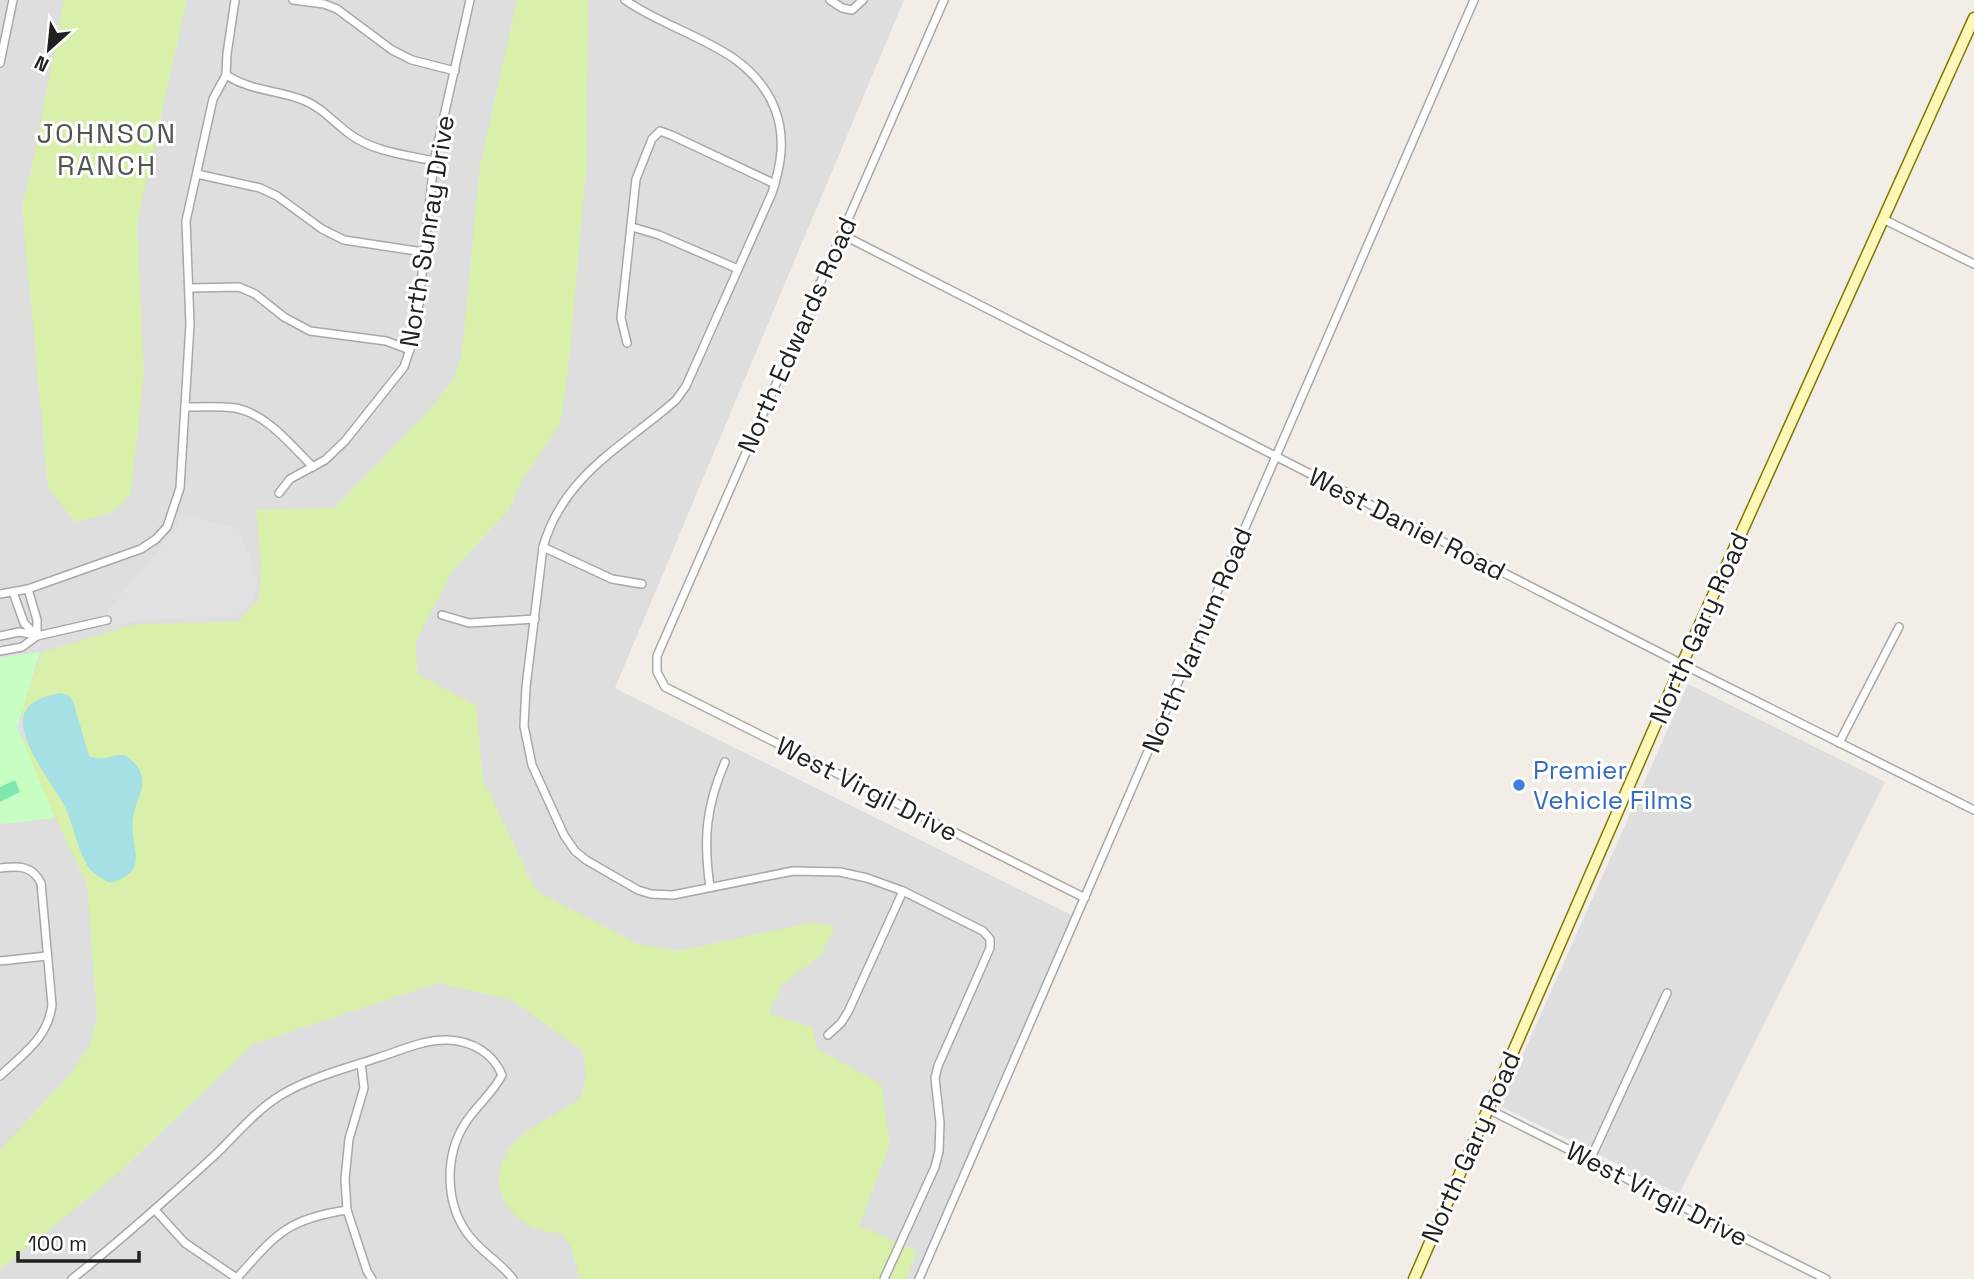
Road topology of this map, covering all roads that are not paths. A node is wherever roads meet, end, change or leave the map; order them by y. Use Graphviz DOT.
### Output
graph roads {
  1 [pos="13,0"];
  2 [pos="235,0"];
  3 [pos="293,0"];
  4 [pos="470,0"];
  5 [pos="618,0"];
  6 [pos="830,0"];
  7 [pos="863,0"];
  8 [pos="944,0"];
  9 [pos="1474,0"];
  10 [pos="630,1"];
  11 [pos="1974,19"];
  12 [pos="0,63"];
  13 [pos="455,71"];
  14 [pos="226,75"];
  15 [pos="433,161"];
  16 [pos="197,174"];
  17 [pos="775,184"];
  18 [pos="1883,219"];
  19 [pos="632,227"];
  20 [pos="841,234"];
  21 [pos="423,252"];
  22 [pos="1974,264"];
  23 [pos="738,270"];
  24 [pos="190,288"];
  25 [pos="627,343"];
  26 [pos="410,350"];
  27 [pos="185,407"];
  28 [pos="1276,457"];
  29 [pos="313,467"];
  30 [pos="279,493"];
  31 [pos="543,547"];
  32 [pos="642,584"];
  33 [pos="27,589"];
  34 [pos="13,592"];
  35 [pos="0,594"];
  36 [pos="442,615"];
  37 [pos="535,619"];
  38 [pos="107,620"];
  39 [pos="1899,627"];
  40 [pos="0,636"];
  41 [pos="37,636"];
  42 [pos="0,651"];
  43 [pos="1682,664"];
  44 [pos="657,672"];
  45 [pos="1839,743"];
  46 [pos="725,762"];
  47 [pos="1974,810"];
  48 [pos="0,868"];
  49 [pos="710,887"];
  50 [pos="903,891"];
  51 [pos="1085,898"];
  52 [pos="47,956"];
  53 [pos="0,961"];
  54 [pos="1667,993"];
  55 [pos="828,1035"];
  56 [pos="361,1063"];
  57 [pos="0,1076"];
  58 [pos="1488,1109"];
  59 [pos="1590,1160"];
  60 [pos="155,1210"];
  61 [pos="347,1210"];
  62 [pos="75,1278"];
  63 [pos="238,1278"];
  64 [pos="372,1279"];
  65 [pos="513,1279"];
  66 [pos="884,1279"];
  67 [pos="919,1279"];
  68 [pos="1413,1279"];
  69 [pos="1826,1279"];
  1 -- 12 [label="street"];
  2 -- 14 [label="street"];
  3 -- 13 [label="street"];
  4 -- 13 [label="street, North Sunray Drive"];
  5 -- 10 [label="street"];
  6 -- 7 [label="street"];
  8 -- 20 [label="street, North Edwards Road"];
  9 -- 28 [label="street, North Varnum Road"];
  10 -- 17 [label="street"];
  11 -- 18 [label="street, North Gary Road"];
  13 -- 15 [label="street, North Sunray Drive"];
  14 -- 15 [label="street"];
  14 -- 16 [label="street"];
  15 -- 21 [label="street, North Sunray Drive"];
  16 -- 21 [label="street"];
  16 -- 24 [label="street"];
  17 -- 19 [label="street"];
  17 -- 23 [label="street"];
  18 -- 22 [label="street"];
  18 -- 43 [label="street, North Gary Road"];
  19 -- 23 [label="street"];
  19 -- 25 [label="street"];
  20 -- 28 [label="street, West Daniel Road"];
  20 -- 44 [label="street, North Edwards Road"];
  21 -- 26 [label="street, North Sunray Drive"];
  23 -- 31 [label="street"];
  24 -- 26 [label="street"];
  24 -- 27 [label="street"];
  26 -- 29 [label="street, North Sunray Drive"];
  27 -- 29 [label="street"];
  27 -- 33 [label="street"];
  28 -- 43 [label="street, West Daniel Road"];
  28 -- 51 [label="street, North Varnum Road"];
  29 -- 30 [label="street, North Sunray Drive"];
  31 -- 32 [label="street"];
  31 -- 37 [label="street"];
  33 -- 34 [label="street"];
  33 -- 41 [label="street"];
  34 -- 35 [label="street"];
  34 -- 41 [label="street"];
  36 -- 37 [label="street"];
  37 -- 49 [label="street"];
  38 -- 41 [label="street"];
  39 -- 45 [label="street"];
  40 -- 41 [label="street"];
  41 -- 42 [label="street"];
  43 -- 45 [label="street, West Daniel Road"];
  43 -- 58 [label="street, North Gary Road"];
  44 -- 51 [label="street, West Virgil Drive"];
  45 -- 47 [label="street, West Daniel Road"];
  46 -- 49 [label="street"];
  48 -- 52 [label="street"];
  49 -- 50 [label="street"];
  50 -- 55 [label="street"];
  50 -- 66 [label="street"];
  51 -- 67 [label="street, North Varnum Road"];
  52 -- 53 [label="street"];
  52 -- 57 [label="street"];
  54 -- 59 [label="street"];
  56 -- 60 [label="street"];
  56 -- 61 [label="street"];
  56 -- 65 [label="street"];
  58 -- 59 [label="street, West Virgil Drive"];
  58 -- 68 [label="street, North Gary Road"];
  59 -- 69 [label="street, West Virgil Drive"];
  60 -- 62 [label="street"];
  60 -- 63 [label="street"];
  61 -- 63 [label="street"];
  61 -- 64 [label="street"];
}
